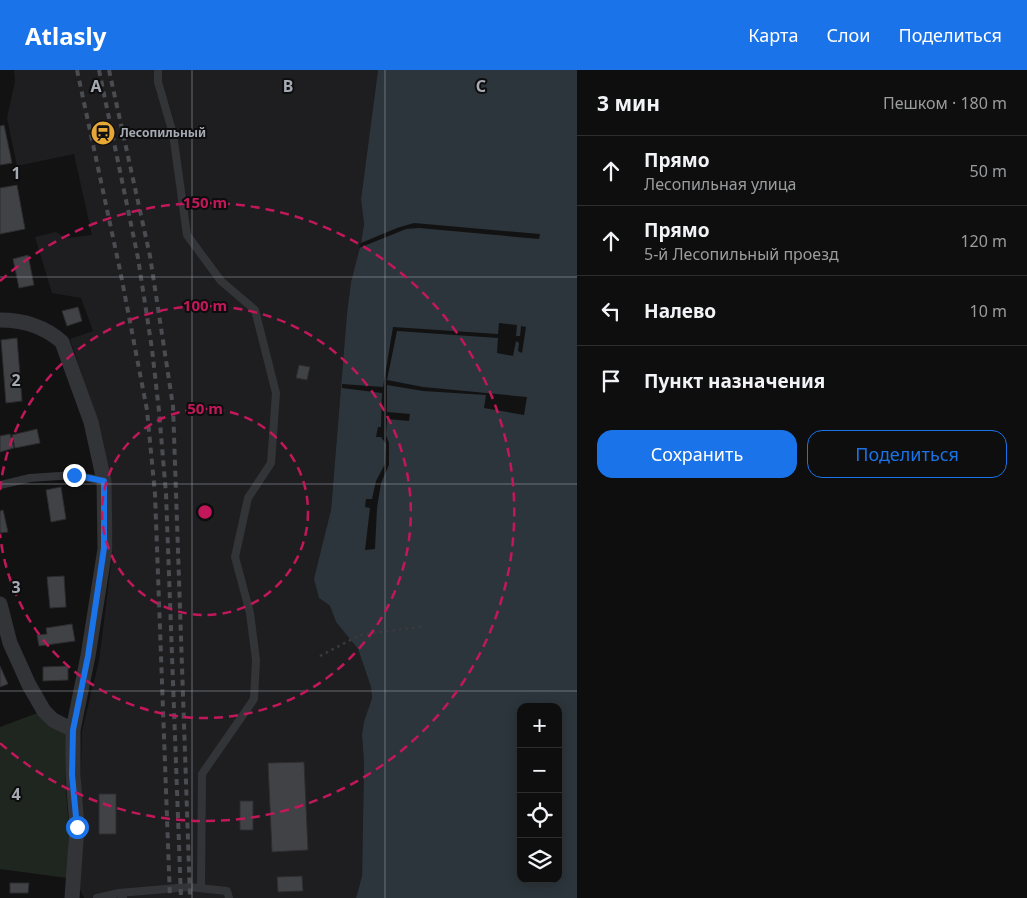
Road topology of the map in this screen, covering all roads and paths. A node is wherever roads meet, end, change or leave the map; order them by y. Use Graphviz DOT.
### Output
graph roads {
  1 [pos="158,70"];
  2 [pos="0,320"];
  3 [pos="104,481"];
  4 [pos="0,485"];
  5 [pos="0,604"];
  6 [pos="425,626"];
  7 [pos="320,656"];
  8 [pos="73,730"];
  9 [pos="201,888"];
  10 [pos="121,895"];
  11 [pos="72,898"];
  12 [pos="97,898"];
  13 [pos="229,898"];
  1 -- 9 [label="lane"];
  2 -- 3 [label="street"];
  3 -- 4 [label="lane"];
  3 -- 8 [label="street"];
  5 -- 8 [label="street"];
  6 -- 7 [label="path"];
  8 -- 11 [label="street"];
  9 -- 10 [label="lane"];
  9 -- 13 [label="lane"];
  10 -- 12 [label="lane"];
}
